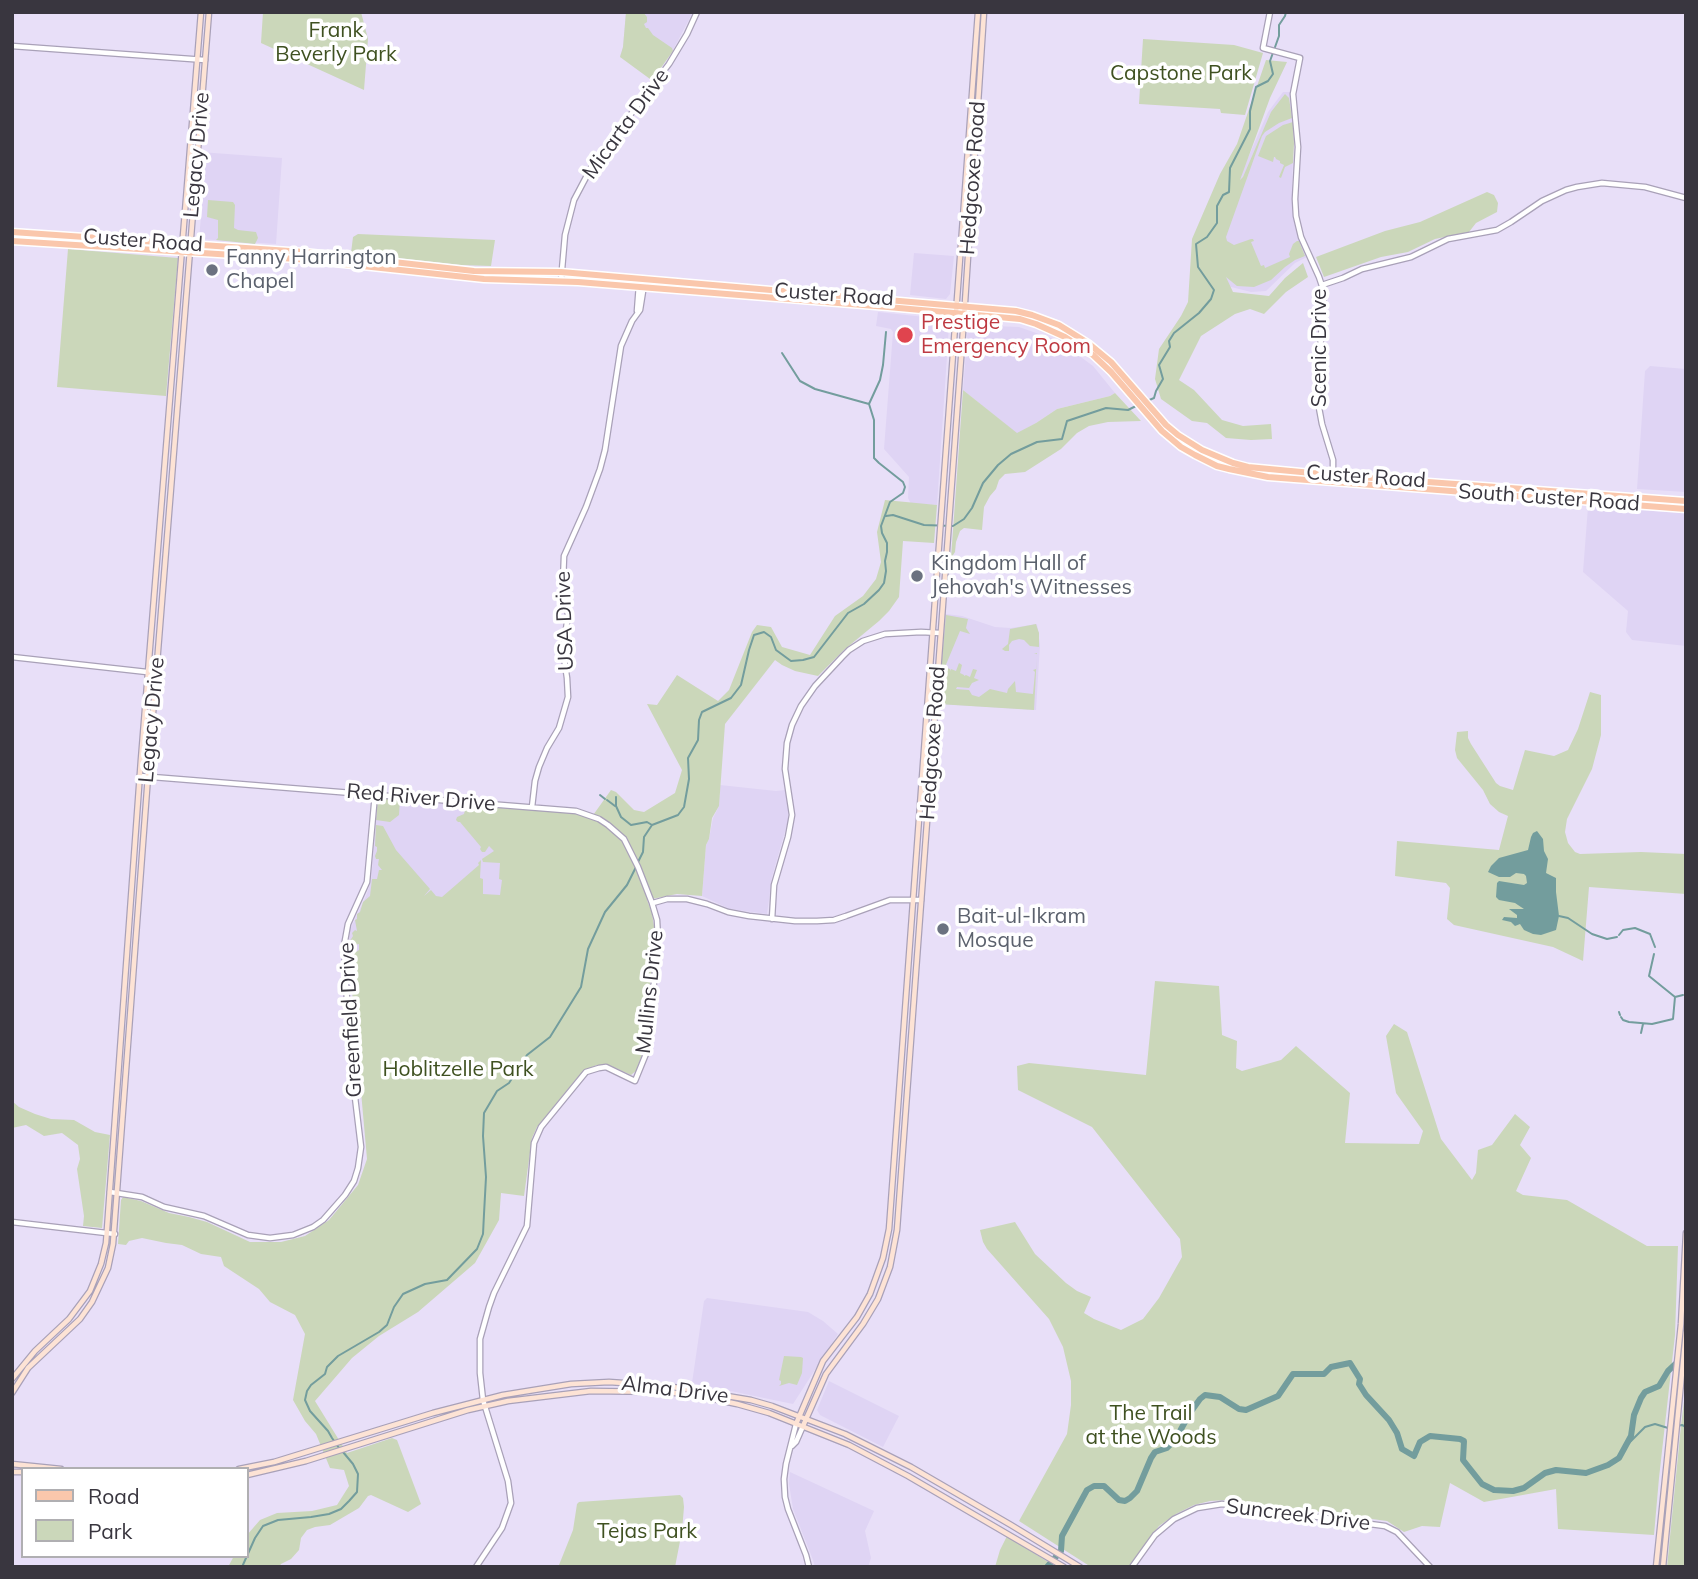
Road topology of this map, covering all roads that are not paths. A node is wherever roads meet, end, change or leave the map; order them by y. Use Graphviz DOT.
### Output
graph roads {
  1 [pos="201,12"];
  2 [pos="209,12"];
  3 [pos="697,12"];
  4 [pos="978,12"];
  5 [pos="984,12"];
  6 [pos="1270,12"];
  7 [pos="12,46"];
  8 [pos="197,59"];
  9 [pos="205,60"];
  10 [pos="187,176"];
  11 [pos="195,177"];
  12 [pos="1686,198"];
  13 [pos="962,222"];
  14 [pos="970,222"];
  15 [pos="12,232"];
  16 [pos="12,241"];
  17 [pos="127,244"];
  18 [pos="186,248"];
  19 [pos="260,249"];
  20 [pos="260,257"];
  21 [pos="561,272"];
  22 [pos="561,281"];
  23 [pos="642,283"];
  24 [pos="1322,285"];
  25 [pos="177,306"];
  26 [pos="185,307"];
  27 [pos="956,309"];
  28 [pos="964,310"];
  29 [pos="949,396"];
  30 [pos="958,396"];
  31 [pos="944,467"];
  32 [pos="953,468"];
  33 [pos="1333,478"];
  34 [pos="1439,486"];
  35 [pos="1686,501"];
  36 [pos="1686,509"];
  37 [pos="932,633"];
  38 [pos="940,633"];
  39 [pos="12,657"];
  40 [pos="148,673"];
  41 [pos="156,673"];
  42 [pos="140,776"];
  43 [pos="148,776"];
  44 [pos="375,794"];
  45 [pos="532,807"];
  46 [pos="913,900"];
  47 [pos="921,900"];
  48 [pos="652,903"];
  49 [pos="772,919"];
  50 [pos="110,1192"];
  51 [pos="117,1193"];
  52 [pos="12,1222"];
  53 [pos="107,1233"];
  54 [pos="1686,1233"];
  55 [pos="114,1234"];
  56 [pos="90,1292"];
  57 [pos="96,1294"];
  58 [pos="1686,1333"];
  59 [pos="823,1362"];
  60 [pos="830,1366"];
  61 [pos="12,1379"];
  62 [pos="12,1393"];
  63 [pos="738,1397"];
  64 [pos="483,1400"];
  65 [pos="737,1404"];
  66 [pos="485,1406"];
  67 [pos="433,1413"];
  68 [pos="799,1416"];
  69 [pos="1674,1416"];
  70 [pos="806,1418"];
  71 [pos="436,1420"];
  72 [pos="796,1424"];
  73 [pos="803,1426"];
  74 [pos="1672,1439"];
  75 [pos="863,1443"];
  76 [pos="791,1447"];
  77 [pos="860,1450"];
  78 [pos="289,1458"];
  79 [pos="12,1464"];
  80 [pos="291,1465"];
  81 [pos="43,1467"];
  82 [pos="248,1467"];
  83 [pos="248,1475"];
  84 [pos="477,1567"];
  85 [pos="809,1567"];
  86 [pos="1065,1567"];
  87 [pos="1080,1567"];
  88 [pos="1132,1567"];
  89 [pos="1430,1567"];
  90 [pos="1656,1567"];
  91 [pos="1663,1567"];
  1 -- 8 [label="main road, Legacy Drive"];
  2 -- 9 [label="main road, Legacy Drive"];
  3 -- 21 [label="street, Micarta Drive"];
  4 -- 13 [label="main road, Hedgcoxe Road"];
  5 -- 14 [label="main road, Hedgcoxe Road"];
  6 -- 24 [label="street, Scenic Drive"];
  7 -- 8 [label="street"];
  8 -- 9 [label="street"];
  8 -- 10 [label="main road, Legacy Drive"];
  9 -- 11 [label="main road, Legacy Drive"];
  10 -- 11 [label="main road"];
  10 -- 18 [label="main road, Legacy Drive"];
  11 -- 18 [label="main road, Legacy Drive"];
  12 -- 24 [label="street"];
  13 -- 14 [label="main road"];
  13 -- 27 [label="main road, Hedgcoxe Road"];
  14 -- 28 [label="main road, Hedgcoxe Road"];
  15 -- 17 [label="main road, Custer Road"];
  16 -- 17 [label="main road, Custer Road"];
  17 -- 18 [label="main road, Custer Road"];
  18 -- 19 [label="main road, Custer Road"];
  18 -- 20 [label="main road, Custer Road"];
  18 -- 25 [label="main road, Legacy Drive"];
  18 -- 26 [label="main road, Legacy Drive"];
  19 -- 20 [label="main road"];
  19 -- 21 [label="main road, Custer Road"];
  20 -- 22 [label="main road, Custer Road"];
  21 -- 22 [label="street, Micarta Drive"];
  21 -- 23 [label="main road, Custer Road"];
  22 -- 23 [label="main road, Custer Road"];
  23 -- 27 [label="main road, Custer Road"];
  23 -- 45 [label="street, USA Drive"];
  24 -- 33 [label="street, Scenic Drive"];
  25 -- 26 [label="main road"];
  25 -- 40 [label="main road, Legacy Drive"];
  26 -- 41 [label="main road, Legacy Drive"];
  27 -- 28 [label="main road, Custer Road"];
  27 -- 29 [label="main road, Hedgcoxe Road"];
  28 -- 30 [label="main road, Hedgcoxe Road"];
  28 -- 33 [label="main road, Custer Road"];
  29 -- 30 [label="main road"];
  29 -- 31 [label="main road, Hedgcoxe Road"];
  30 -- 32 [label="main road, Hedgcoxe Road"];
  31 -- 32 [label="main road"];
  31 -- 37 [label="main road, Hedgcoxe Road"];
  32 -- 38 [label="main road, Hedgcoxe Road"];
  33 -- 34 [label="main road, Custer Road"];
  34 -- 35 [label="main road, Custer Road"];
  34 -- 36 [label="main road, South Custer Road"];
  37 -- 38 [label="street"];
  37 -- 46 [label="main road, Hedgcoxe Road"];
  37 -- 49 [label="street"];
  38 -- 47 [label="main road, Hedgcoxe Road"];
  39 -- 40 [label="street"];
  40 -- 41 [label="street"];
  40 -- 42 [label="main road, Legacy Drive"];
  41 -- 43 [label="main road, Legacy Drive"];
  42 -- 43 [label="street, Red River Drive"];
  42 -- 50 [label="main road, Legacy Drive"];
  43 -- 44 [label="street, Red River Drive"];
  43 -- 51 [label="main road, Legacy Drive"];
  44 -- 45 [label="street, Red River Drive"];
  44 -- 51 [label="street, Greenfield Drive"];
  45 -- 48 [label="street, Red River Drive"];
  46 -- 47 [label="street"];
  46 -- 49 [label="street"];
  46 -- 59 [label="main road, Hedgcoxe Road"];
  47 -- 60 [label="main road, Hedgcoxe Road"];
  48 -- 49 [label="street"];
  48 -- 64 [label="street, Mullins Drive"];
  50 -- 51 [label="street, Greenfield Drive"];
  50 -- 53 [label="main road, Legacy Drive"];
  51 -- 55 [label="main road, Legacy Drive"];
  52 -- 53 [label="street"];
  53 -- 55 [label="street"];
  53 -- 56 [label="main road, Legacy Drive"];
  54 -- 69 [label="main road"];
  55 -- 57 [label="main road, Legacy Drive"];
  56 -- 57 [label="main road"];
  56 -- 61 [label="main road, Legacy Drive"];
  57 -- 62 [label="main road, Legacy Drive"];
  58 -- 69 [label="main road"];
  59 -- 60 [label="main road"];
  59 -- 68 [label="main road, Hedgcoxe Road"];
  60 -- 70 [label="main road, Hedgcoxe Road"];
  63 -- 64 [label="main road, Alma Drive"];
  63 -- 65 [label="main road"];
  63 -- 68 [label="main road, Alma Drive"];
  64 -- 66 [label="street"];
  64 -- 67 [label="main road, Alma Drive"];
  65 -- 66 [label="main road, Alma Drive"];
  65 -- 72 [label="main road, Alma Drive"];
  66 -- 71 [label="main road, Alma Drive"];
  66 -- 84 [label="street"];
  67 -- 71 [label="main road"];
  67 -- 78 [label="main road, Alma Drive"];
  68 -- 70 [label="main road, Alma Drive"];
  68 -- 72 [label="main road, Hedgcoxe Road"];
  69 -- 74 [label="main road"];
  70 -- 73 [label="main road, Hedgcoxe Road"];
  70 -- 75 [label="main road, Alma Drive"];
  71 -- 80 [label="main road, Alma Drive"];
  72 -- 73 [label="main road, Alma Drive"];
  72 -- 76 [label="street, Hedgcoxe Road"];
  73 -- 76 [label="street, Hedgcoxe Road"];
  73 -- 77 [label="main road, Alma Drive"];
  74 -- 90 [label="main road"];
  74 -- 91 [label="main road"];
  75 -- 77 [label="main road"];
  75 -- 87 [label="main road, Alma Drive"];
  76 -- 85 [label="street, Hedgcoxe Road"];
  77 -- 86 [label="main road, Alma Drive"];
  78 -- 80 [label="main road"];
  78 -- 82 [label="main road, Alma Drive"];
  79 -- 81 [label="main road"];
  80 -- 83 [label="main road, Alma Drive"];
  88 -- 89 [label="street, Suncreek Drive"];
}
